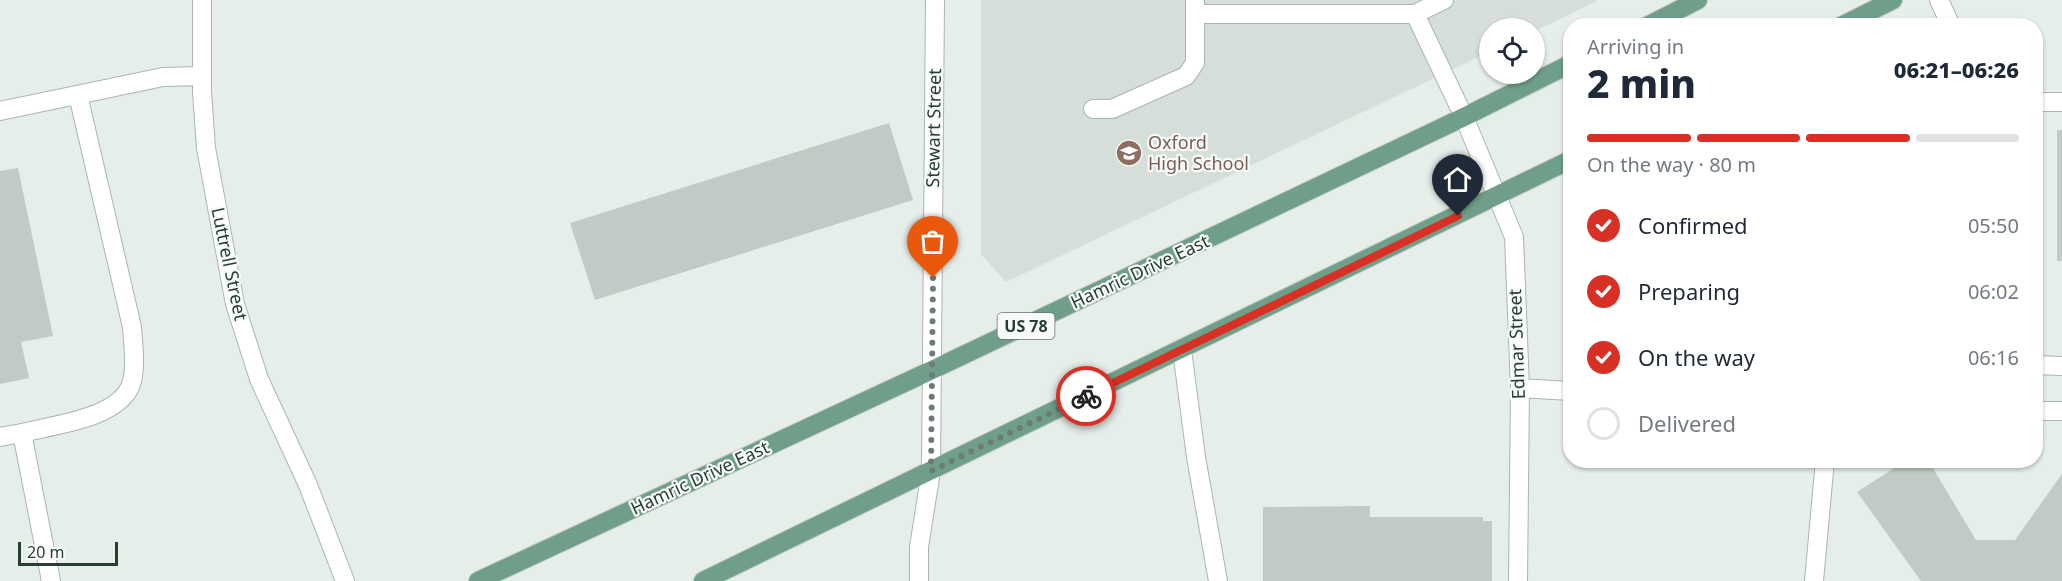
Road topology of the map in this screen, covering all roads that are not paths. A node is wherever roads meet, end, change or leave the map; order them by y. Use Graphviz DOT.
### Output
graph roads {
  1 [pos="202,0"];
  2 [pos="935,0"];
  3 [pos="1444,0"];
  4 [pos="1698,0"];
  5 [pos="1893,0"];
  6 [pos="1939,0"];
  7 [pos="1195,7"];
  8 [pos="1301,7"];
  9 [pos="1415,14"];
  10 [pos="1663,18"];
  11 [pos="1857,18"];
  12 [pos="1947,18"];
  13 [pos="1563,68"];
  14 [pos="202,76"];
  15 [pos="78,95"];
  16 [pos="2043,102"];
  17 [pos="2062,102"];
  18 [pos="1093,109"];
  19 [pos="0,111"];
  20 [pos="1464,117"];
  21 [pos="1563,164"];
  22 [pos="1498,196"];
  23 [pos="1182,350"];
  24 [pos="2043,365"];
  25 [pos="2062,366"];
  26 [pos="932,370"];
  27 [pos="1520,388"];
  28 [pos="1563,391"];
  29 [pos="2043,411"];
  30 [pos="2062,411"];
  31 [pos="22,433"];
  32 [pos="0,437"];
  33 [pos="1824,468"];
  34 [pos="931,471"];
  35 [pos="51,581"];
  36 [pos="345,581"];
  37 [pos="478,581"];
  38 [pos="703,581"];
  39 [pos="918,581"];
  40 [pos="1218,581"];
  41 [pos="1518,581"];
  42 [pos="1814,581"];
  1 -- 14 [label="street, Luttrell Street"];
  2 -- 26 [label="street, Stewart Street"];
  3 -- 9 [label="street"];
  4 -- 10 [label="main road"];
  5 -- 11 [label="main road"];
  6 -- 12 [label="street"];
  7 -- 8 [label="street"];
  7 -- 18 [label="street"];
  8 -- 9 [label="street"];
  9 -- 20 [label="street, Edmar Street"];
  13 -- 20 [label="main road, Hamric Drive East / US 78"];
  14 -- 15 [label="street"];
  14 -- 36 [label="street, Luttrell Street"];
  15 -- 19 [label="street"];
  15 -- 31 [label="street"];
  16 -- 17 [label="street"];
  20 -- 22 [label="street, Edmar Street"];
  20 -- 26 [label="main road, Hamric Drive East / US 78"];
  21 -- 22 [label="main road"];
  22 -- 23 [label="main road"];
  22 -- 27 [label="street, Edmar Street"];
  23 -- 34 [label="main road"];
  23 -- 40 [label="street"];
  24 -- 25 [label="street"];
  26 -- 34 [label="street, Stewart Street"];
  26 -- 37 [label="main road, Hamric Drive East / US 78"];
  27 -- 28 [label="street"];
  27 -- 41 [label="street, Edmar Street"];
  29 -- 30 [label="street"];
  31 -- 32 [label="street"];
  31 -- 35 [label="street"];
  33 -- 42 [label="street"];
  34 -- 38 [label="main road"];
  34 -- 39 [label="street, Stewart Street"];
}
